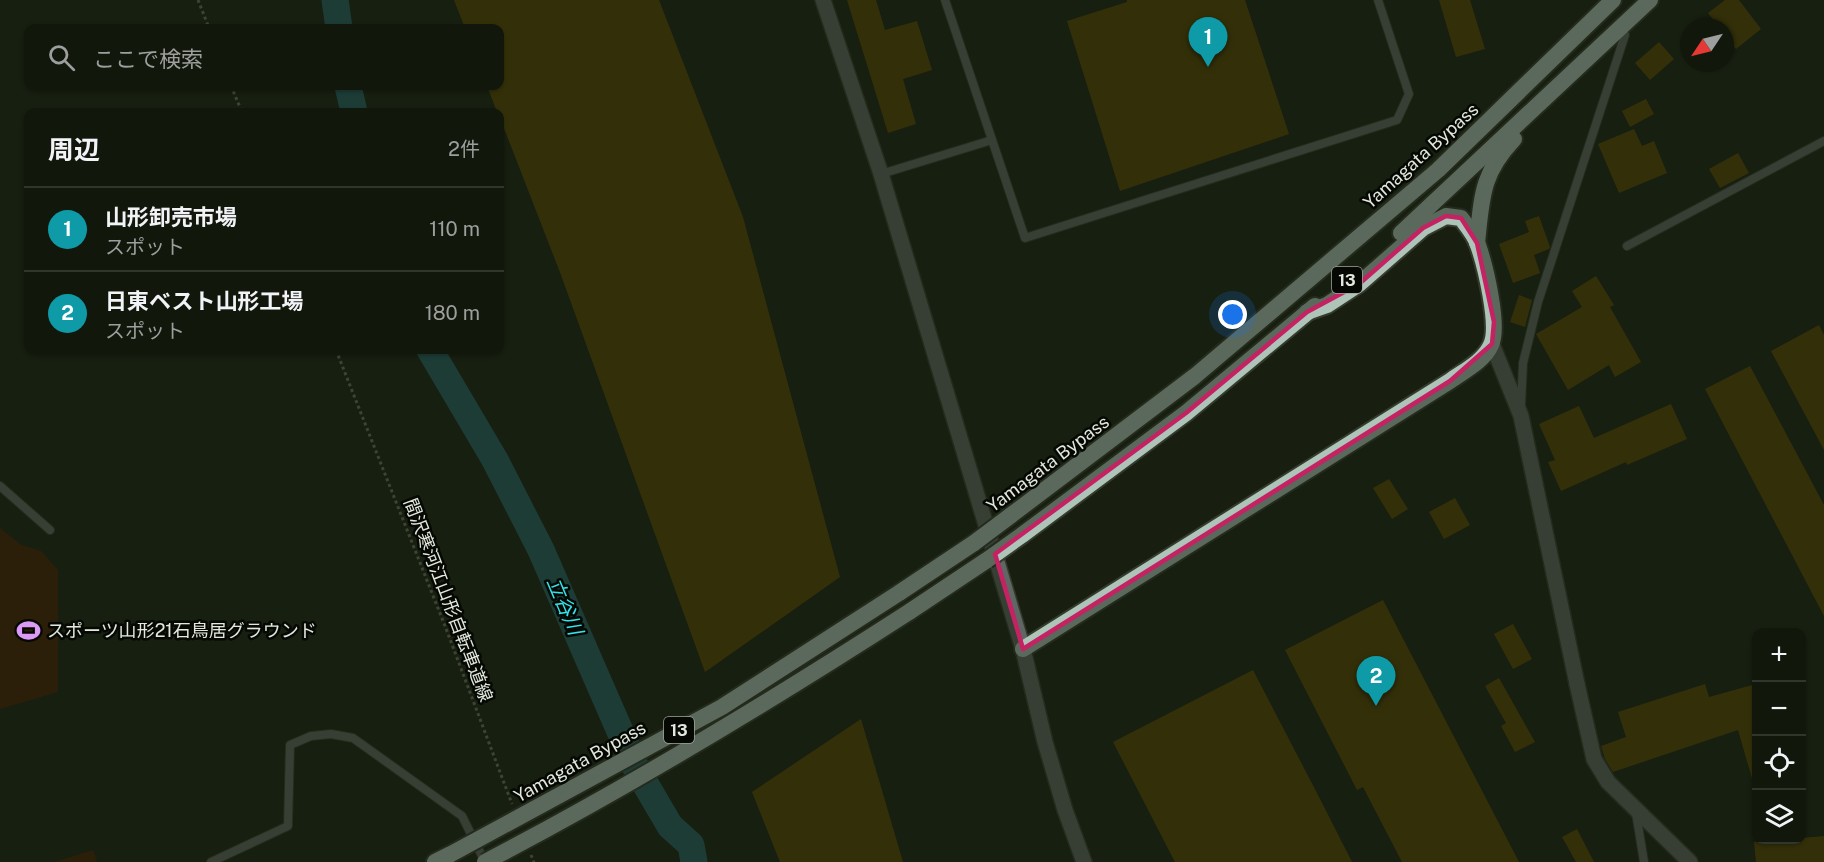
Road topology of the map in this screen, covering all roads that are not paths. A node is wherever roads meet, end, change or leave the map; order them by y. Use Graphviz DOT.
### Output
graph roads {
  1 [pos="823,0"];
  2 [pos="945,0"];
  3 [pos="1378,0"];
  4 [pos="1613,0"];
  5 [pos="1652,0"];
  6 [pos="1625,35"];
  7 [pos="992,140"];
  8 [pos="1824,141"];
  9 [pos="881,174"];
  10 [pos="1478,243"];
  11 [pos="1627,246"];
  12 [pos="1307,312"];
  13 [pos="1492,344"];
  14 [pos="1521,416"];
  15 [pos="0,486"];
  16 [pos="50,530"];
  17 [pos="1023,649"];
  18 [pos="1635,808"];
  19 [pos="211,862"];
  20 [pos="435,862"];
  21 [pos="485,862"];
  22 [pos="1084,862"];
  23 [pos="1644,862"];
  24 [pos="1690,862"];
  1 -- 9 [label="street"];
  2 -- 7 [label="lane"];
  3 -- 7 [label="lane"];
  4 -- 20 [label="highway, Yamagata Bypass / 13, bridge"];
  5 -- 6 [label="highway"];
  5 -- 12 [label="highway, 13"];
  6 -- 10 [label="highway"];
  6 -- 14 [label="lane"];
  7 -- 9 [label="lane"];
  8 -- 11 [label="lane"];
  9 -- 17 [label="street"];
  10 -- 12 [label="highway"];
  10 -- 13 [label="highway"];
  12 -- 21 [label="highway, 13, bridge"];
  13 -- 14 [label="street"];
  13 -- 17 [label="highway"];
  14 -- 18 [label="street"];
  15 -- 16 [label="lane"];
  17 -- 22 [label="street"];
  18 -- 23 [label="lane"];
  18 -- 24 [label="street"];
  19 -- 21 [label="lane"];
}
